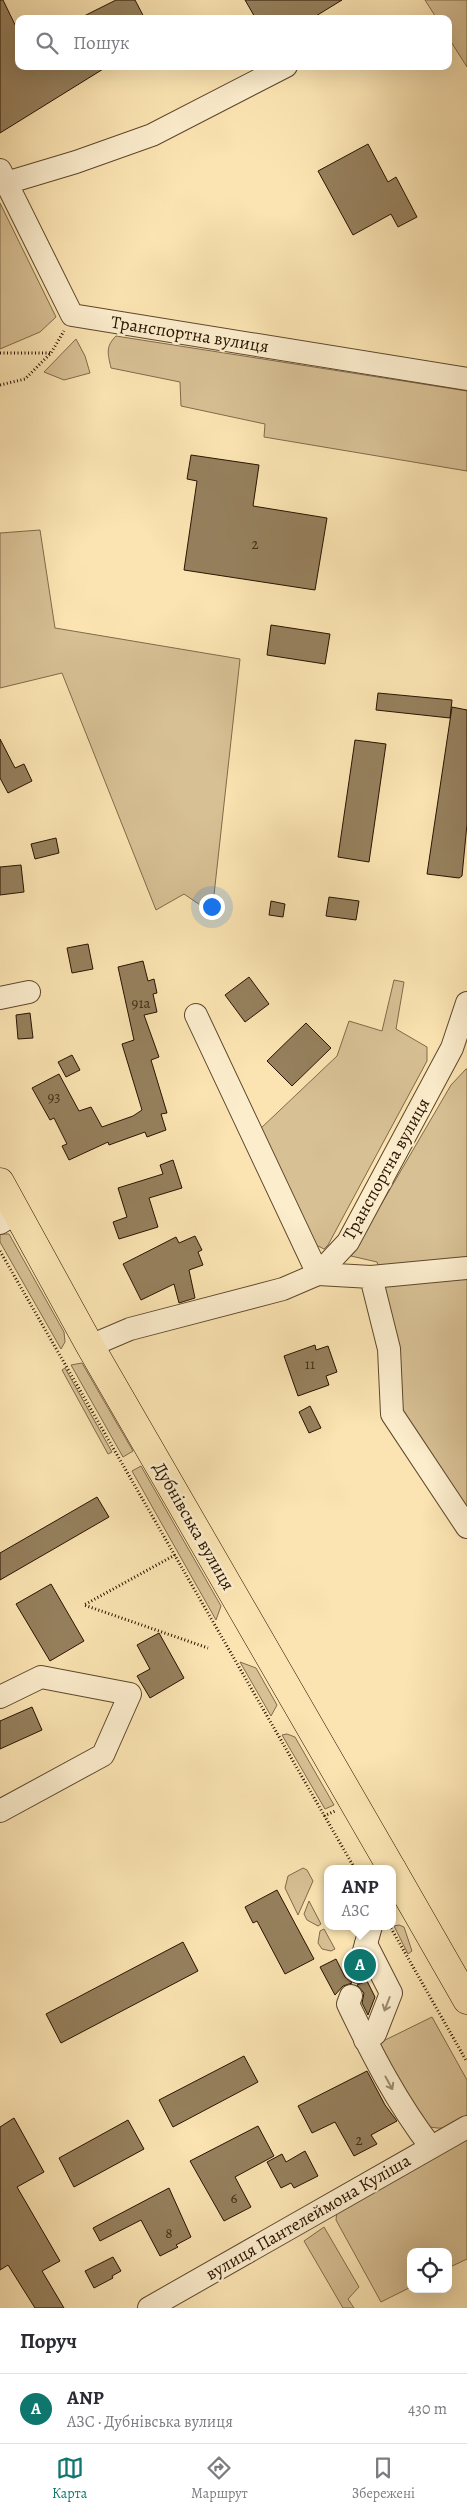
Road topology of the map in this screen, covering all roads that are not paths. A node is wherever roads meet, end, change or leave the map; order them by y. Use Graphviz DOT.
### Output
graph roads {
  1 [pos="278,70"];
  2 [pos="3,176"];
  3 [pos="467,378"];
  4 [pos="29,992"];
  5 [pos="0,998"];
  6 [pos="467,1003"];
  7 [pos="196,1015"];
  8 [pos="460,1050"];
  9 [pos="0,1182"];
  10 [pos="9,1218"];
  11 [pos="467,1268"];
  12 [pos="318,1274"];
  13 [pos="371,1277"];
  14 [pos="90,1346"];
  15 [pos="467,1527"];
  16 [pos="0,1697"];
  17 [pos="0,1811"];
  18 [pos="388,1865"];
  19 [pos="396,1880"];
  20 [pos="368,1935"];
  21 [pos="358,1972"];
  22 [pos="350,1996"];
  23 [pos="467,2000"];
  24 [pos="366,2040"];
  25 [pos="467,2127"];
  26 [pos="431,2147"];
  27 [pos="149,2308"];
  1 -- 2 [label="street"];
  2 -- 3 [label="street, Транспортна вулиця"];
  4 -- 5 [label="street"];
  6 -- 8 [label="street, Транспортна вулиця"];
  7 -- 12 [label="street"];
  8 -- 12 [label="street, Транспортна вулиця"];
  9 -- 10 [label="main road, Дубнівська вулиця"];
  10 -- 14 [label="main road, Дубнівська вулиця"];
  11 -- 13 [label="street"];
  12 -- 13 [label="street"];
  12 -- 14 [label="street, Транспортна вулиця"];
  13 -- 15 [label="street"];
  14 -- 18 [label="main road, Дубнівська вулиця"];
  16 -- 17 [label="street"];
  19 -- 23 [label="main road, Дубнівська вулиця"];
  20 -- 21 [label="street"];
  20 -- 24 [label="street, one-way"];
  22 -- 24 [label="street"];
  24 -- 26 [label="street, one-way"];
  25 -- 26 [label="street, вулиця Пантелеймона Куліша"];
  26 -- 27 [label="street, вулиця Пантелеймона Куліша"];
}
